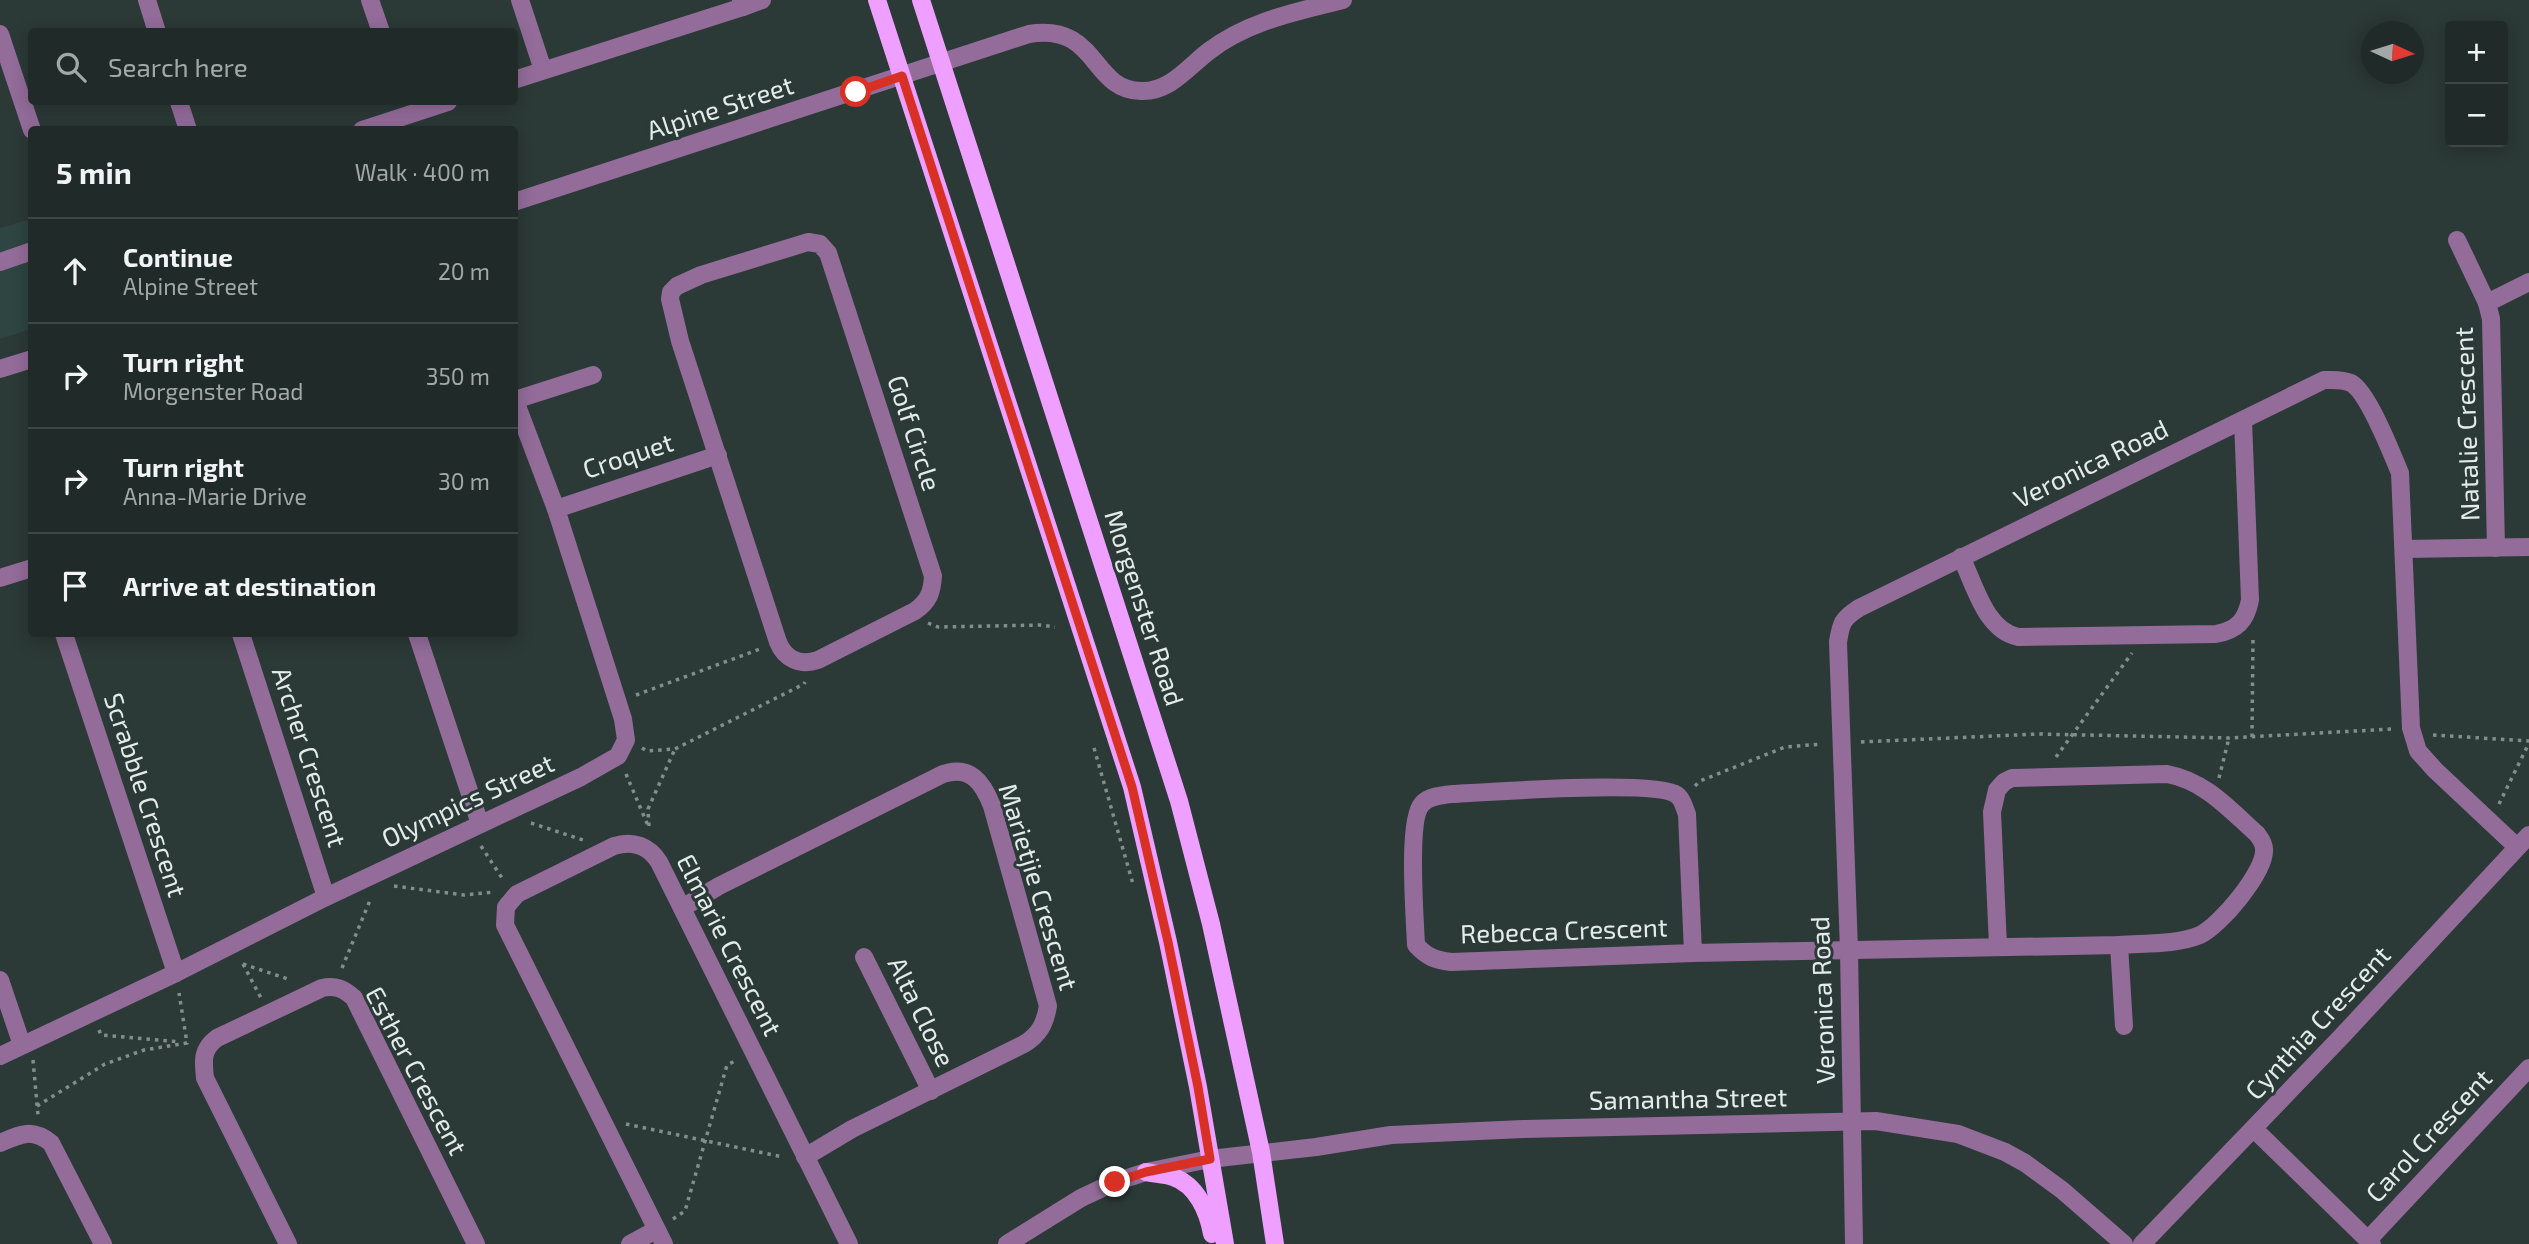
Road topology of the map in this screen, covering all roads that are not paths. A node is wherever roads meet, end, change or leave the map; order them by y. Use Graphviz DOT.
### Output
graph roads {
  1 [pos="146,0"];
  2 [pos="370,0"];
  3 [pos="520,0"];
  4 [pos="762,0"];
  5 [pos="877,0"];
  6 [pos="921,0"];
  7 [pos="1343,0"];
  8 [pos="742,3"];
  9 [pos="156,28"];
  10 [pos="380,28"];
  11 [pos="0,34"];
  12 [pos="942,63"];
  13 [pos="543,70"];
  14 [pos="902,76"];
  15 [pos="518,79"];
  16 [pos="180,105"];
  17 [pos="427,105"];
  18 [pos="406,108"];
  19 [pos="31,126"];
  20 [pos="187,126"];
  21 [pos="370,126"];
  22 [pos="518,201"];
  23 [pos="2457,240"];
  24 [pos="28,252"];
  25 [pos="0,262"];
  26 [pos="2529,282"];
  27 [pos="2487,303"];
  28 [pos="28,360"];
  29 [pos="0,369"];
  30 [pos="593,374"];
  31 [pos="518,398"];
  32 [pos="518,407"];
  33 [pos="2243,420"];
  34 [pos="718,455"];
  35 [pos="556,509"];
  36 [pos="2529,547"];
  37 [pos="2497,548"];
  38 [pos="2404,549"];
  39 [pos="1961,557"];
  40 [pos="28,569"];
  41 [pos="0,578"];
  42 [pos="65,637"];
  43 [pos="242,637"];
  44 [pos="418,637"];
  45 [pos="480,824"];
  46 [pos="2523,841"];
  47 [pos="326,897"];
  48 [pos="682,908"];
  49 [pos="2119,945"];
  50 [pos="1998,946"];
  51 [pos="1849,950"];
  52 [pos="1693,953"];
  53 [pos="864,957"];
  54 [pos="176,972"];
  55 [pos="0,980"];
  56 [pos="2124,1026"];
  57 [pos="22,1045"];
  58 [pos="0,1056"];
  59 [pos="2529,1068"];
  60 [pos="930,1091"];
  61 [pos="1853,1122"];
  62 [pos="2254,1129"];
  63 [pos="0,1143"];
  64 [pos="1261,1152"];
  65 [pos="803,1153"];
  66 [pos="1210,1159"];
  67 [pos="1146,1172"];
  68 [pos="660,1237"];
  69 [pos="2370,1242"];
  70 [pos="1011,1243"];
  71 [pos="103,1244"];
  72 [pos="288,1244"];
  73 [pos="476,1244"];
  74 [pos="630,1244"];
  75 [pos="849,1244"];
  76 [pos="1215,1244"];
  77 [pos="1225,1244"];
  78 [pos="1275,1244"];
  79 [pos="1854,1244"];
  80 [pos="2124,1244"];
  81 [pos="2142,1244"];
  1 -- 9 [label="street"];
  2 -- 10 [label="street"];
  3 -- 13 [label="street"];
  4 -- 8 [label="street"];
  5 -- 14 [label="main road"];
  6 -- 12 [label="main road, Morgenster Road"];
  7 -- 12 [label="street, Alpine Street"];
  8 -- 13 [label="street"];
  11 -- 19 [label="street"];
  12 -- 14 [label="street, Alpine Street"];
  12 -- 64 [label="main road, Morgenster Road"];
  13 -- 15 [label="street"];
  14 -- 22 [label="street, Alpine Street"];
  14 -- 66 [label="main road"];
  16 -- 20 [label="street"];
  17 -- 18 [label="street"];
  18 -- 21 [label="street"];
  23 -- 27 [label="street"];
  24 -- 25 [label="street"];
  26 -- 27 [label="street, Natalie Crescent"];
  27 -- 37 [label="street, Natalie Crescent"];
  28 -- 29 [label="street"];
  30 -- 31 [label="street"];
  32 -- 35 [label="street"];
  33 -- 38 [label="street, Veronica Road"];
  33 -- 39 [label="street, Veronica Road"];
  33 -- 39 [label="street"];
  34 -- 34 [label="street, Golf Circle"];
  34 -- 35 [label="street, Croquet"];
  35 -- 45 [label="street, Olympics Street"];
  36 -- 37 [label="street, Natalie Crescent"];
  37 -- 38 [label="street, Natalie Crescent"];
  38 -- 46 [label="street, Veronica Road"];
  39 -- 51 [label="street, Veronica Road"];
  40 -- 41 [label="street"];
  42 -- 54 [label="street, Scrabble Crescent"];
  43 -- 47 [label="street, Archer Crescent"];
  44 -- 45 [label="street"];
  45 -- 47 [label="street, Olympics Street"];
  46 -- 62 [label="street, Cynthia Crescent"];
  47 -- 54 [label="street, Olympics Street"];
  48 -- 60 [label="street, Marietjie Crescent"];
  48 -- 65 [label="street, Elmarie Crescent"];
  48 -- 68 [label="street, Elmarie Crescent"];
  49 -- 50 [label="street, Rebecca Crescent"];
  49 -- 50 [label="street, Rebecca Crescent"];
  49 -- 56 [label="street"];
  50 -- 51 [label="street, Rebecca Crescent"];
  51 -- 52 [label="street, Rebecca Crescent"];
  51 -- 61 [label="street, Veronica Road"];
  52 -- 52 [label="street, Rebecca Crescent"];
  53 -- 60 [label="street, Alta Close"];
  54 -- 57 [label="street, Olympics Street"];
  55 -- 57 [label="street"];
  57 -- 58 [label="street, Olympics Street"];
  59 -- 69 [label="street, Carol Crescent"];
  60 -- 65 [label="street, Marietjie Crescent"];
  61 -- 64 [label="street, Samantha Street"];
  61 -- 79 [label="street, Veronica Road"];
  61 -- 80 [label="street, Samantha Street"];
  62 -- 69 [label="street"];
  62 -- 81 [label="street, Cynthia Crescent"];
  63 -- 71 [label="street"];
  64 -- 66 [label="street, Samantha Street"];
  64 -- 78 [label="main road, Morgenster Road"];
  65 -- 75 [label="street, Elmarie Crescent"];
  66 -- 67 [label="street, Samantha Street"];
  66 -- 77 [label="main road"];
  67 -- 70 [label="street, Samantha Street"];
  67 -- 76 [label="main road"];
  68 -- 74 [label="street"];
  72 -- 73 [label="street, Esther Crescent"];
}
